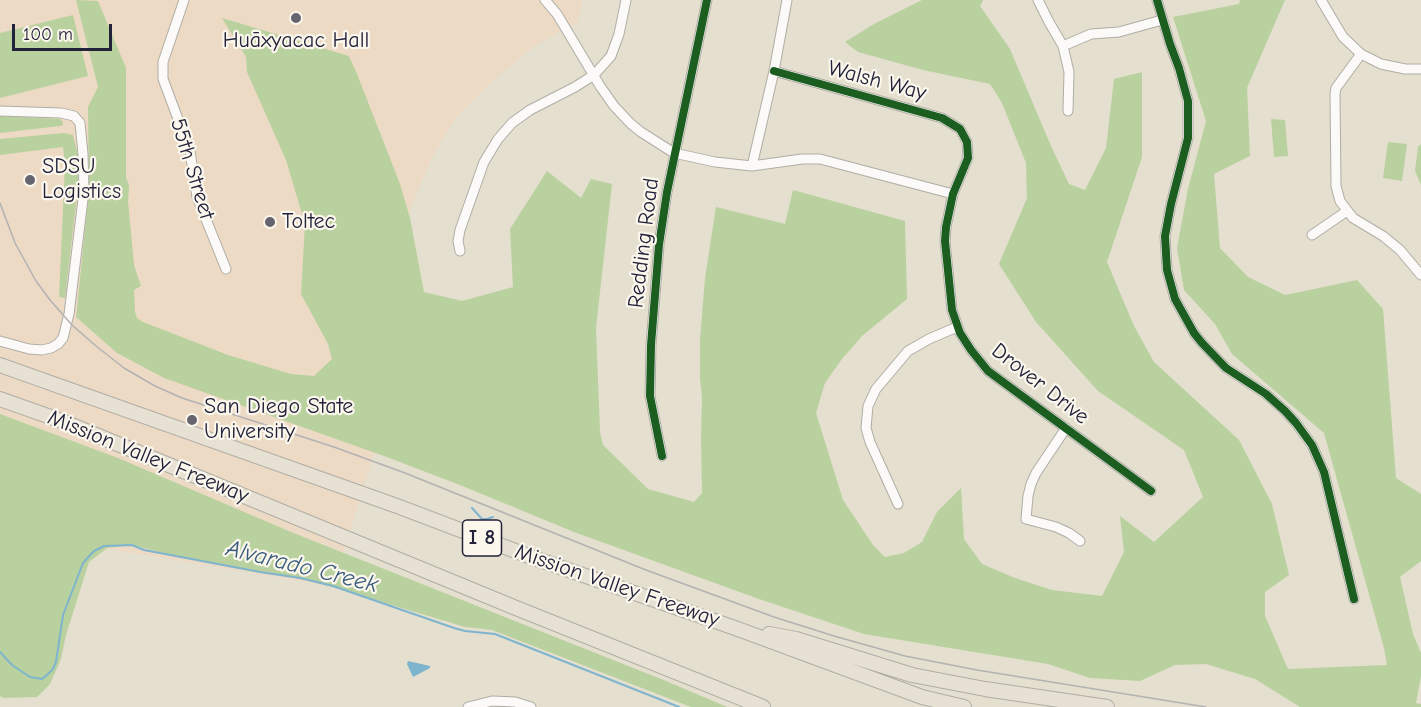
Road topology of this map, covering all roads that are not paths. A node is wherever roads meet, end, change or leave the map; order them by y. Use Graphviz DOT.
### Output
graph roads {
  1 [pos="184,0"];
  2 [pos="545,0"];
  3 [pos="626,0"];
  4 [pos="707,0"];
  5 [pos="787,0"];
  6 [pos="1038,0"];
  7 [pos="1157,0"];
  8 [pos="1321,0"];
  9 [pos="1162,20"];
  10 [pos="1063,46"];
  11 [pos="1361,54"];
  12 [pos="1421,69"];
  13 [pos="774,71"];
  14 [pos="594,75"];
  15 [pos="0,111"];
  16 [pos="1068,111"];
  17 [pos="965,137"];
  18 [pos="674,153"];
  19 [pos="752,166"];
  20 [pos="953,194"];
  21 [pos="1347,211"];
  22 [pos="1312,235"];
  23 [pos="460,251"];
  24 [pos="226,268"];
  25 [pos="1421,275"];
  26 [pos="957,327"];
  27 [pos="0,340"];
  28 [pos="0,366"];
  29 [pos="0,399"];
  30 [pos="1066,428"];
  31 [pos="662,456"];
  32 [pos="1151,491"];
  33 [pos="898,504"];
  34 [pos="1080,541"];
  35 [pos="1354,599"];
  36 [pos="735,628"];
  37 [pos="468,707"];
  38 [pos="531,707"];
  39 [pos="763,707"];
  40 [pos="964,707"];
  41 [pos="1107,707"];
  1 -- 24 [label="street, 55th Street"];
  2 -- 14 [label="street"];
  3 -- 14 [label="street"];
  4 -- 18 [label="street, Redding Road"];
  5 -- 13 [label="street"];
  6 -- 10 [label="street"];
  7 -- 9 [label="street"];
  8 -- 11 [label="street"];
  9 -- 10 [label="street"];
  9 -- 35 [label="street"];
  10 -- 16 [label="street"];
  11 -- 12 [label="street"];
  11 -- 21 [label="street"];
  13 -- 17 [label="street, Walsh Way"];
  13 -- 19 [label="street"];
  14 -- 18 [label="street"];
  14 -- 23 [label="street"];
  15 -- 27 [label="street"];
  17 -- 20 [label="street, Drover Drive"];
  18 -- 19 [label="street"];
  18 -- 31 [label="street, Redding Road"];
  19 -- 20 [label="street"];
  20 -- 26 [label="street, Drover Drive"];
  21 -- 22 [label="street"];
  21 -- 25 [label="street"];
  26 -- 30 [label="street, Drover Drive"];
  26 -- 33 [label="street"];
  28 -- 36 [label="highway, Mission Valley Freeway / I 8"];
  29 -- 39 [label="highway, Mission Valley Freeway / I 8"];
  30 -- 32 [label="street, Drover Drive"];
  30 -- 34 [label="street"];
  36 -- 40 [label="highway, Mission Valley Freeway / I 8"];
  36 -- 41 [label="highway"];
  37 -- 38 [label="street"];
}
